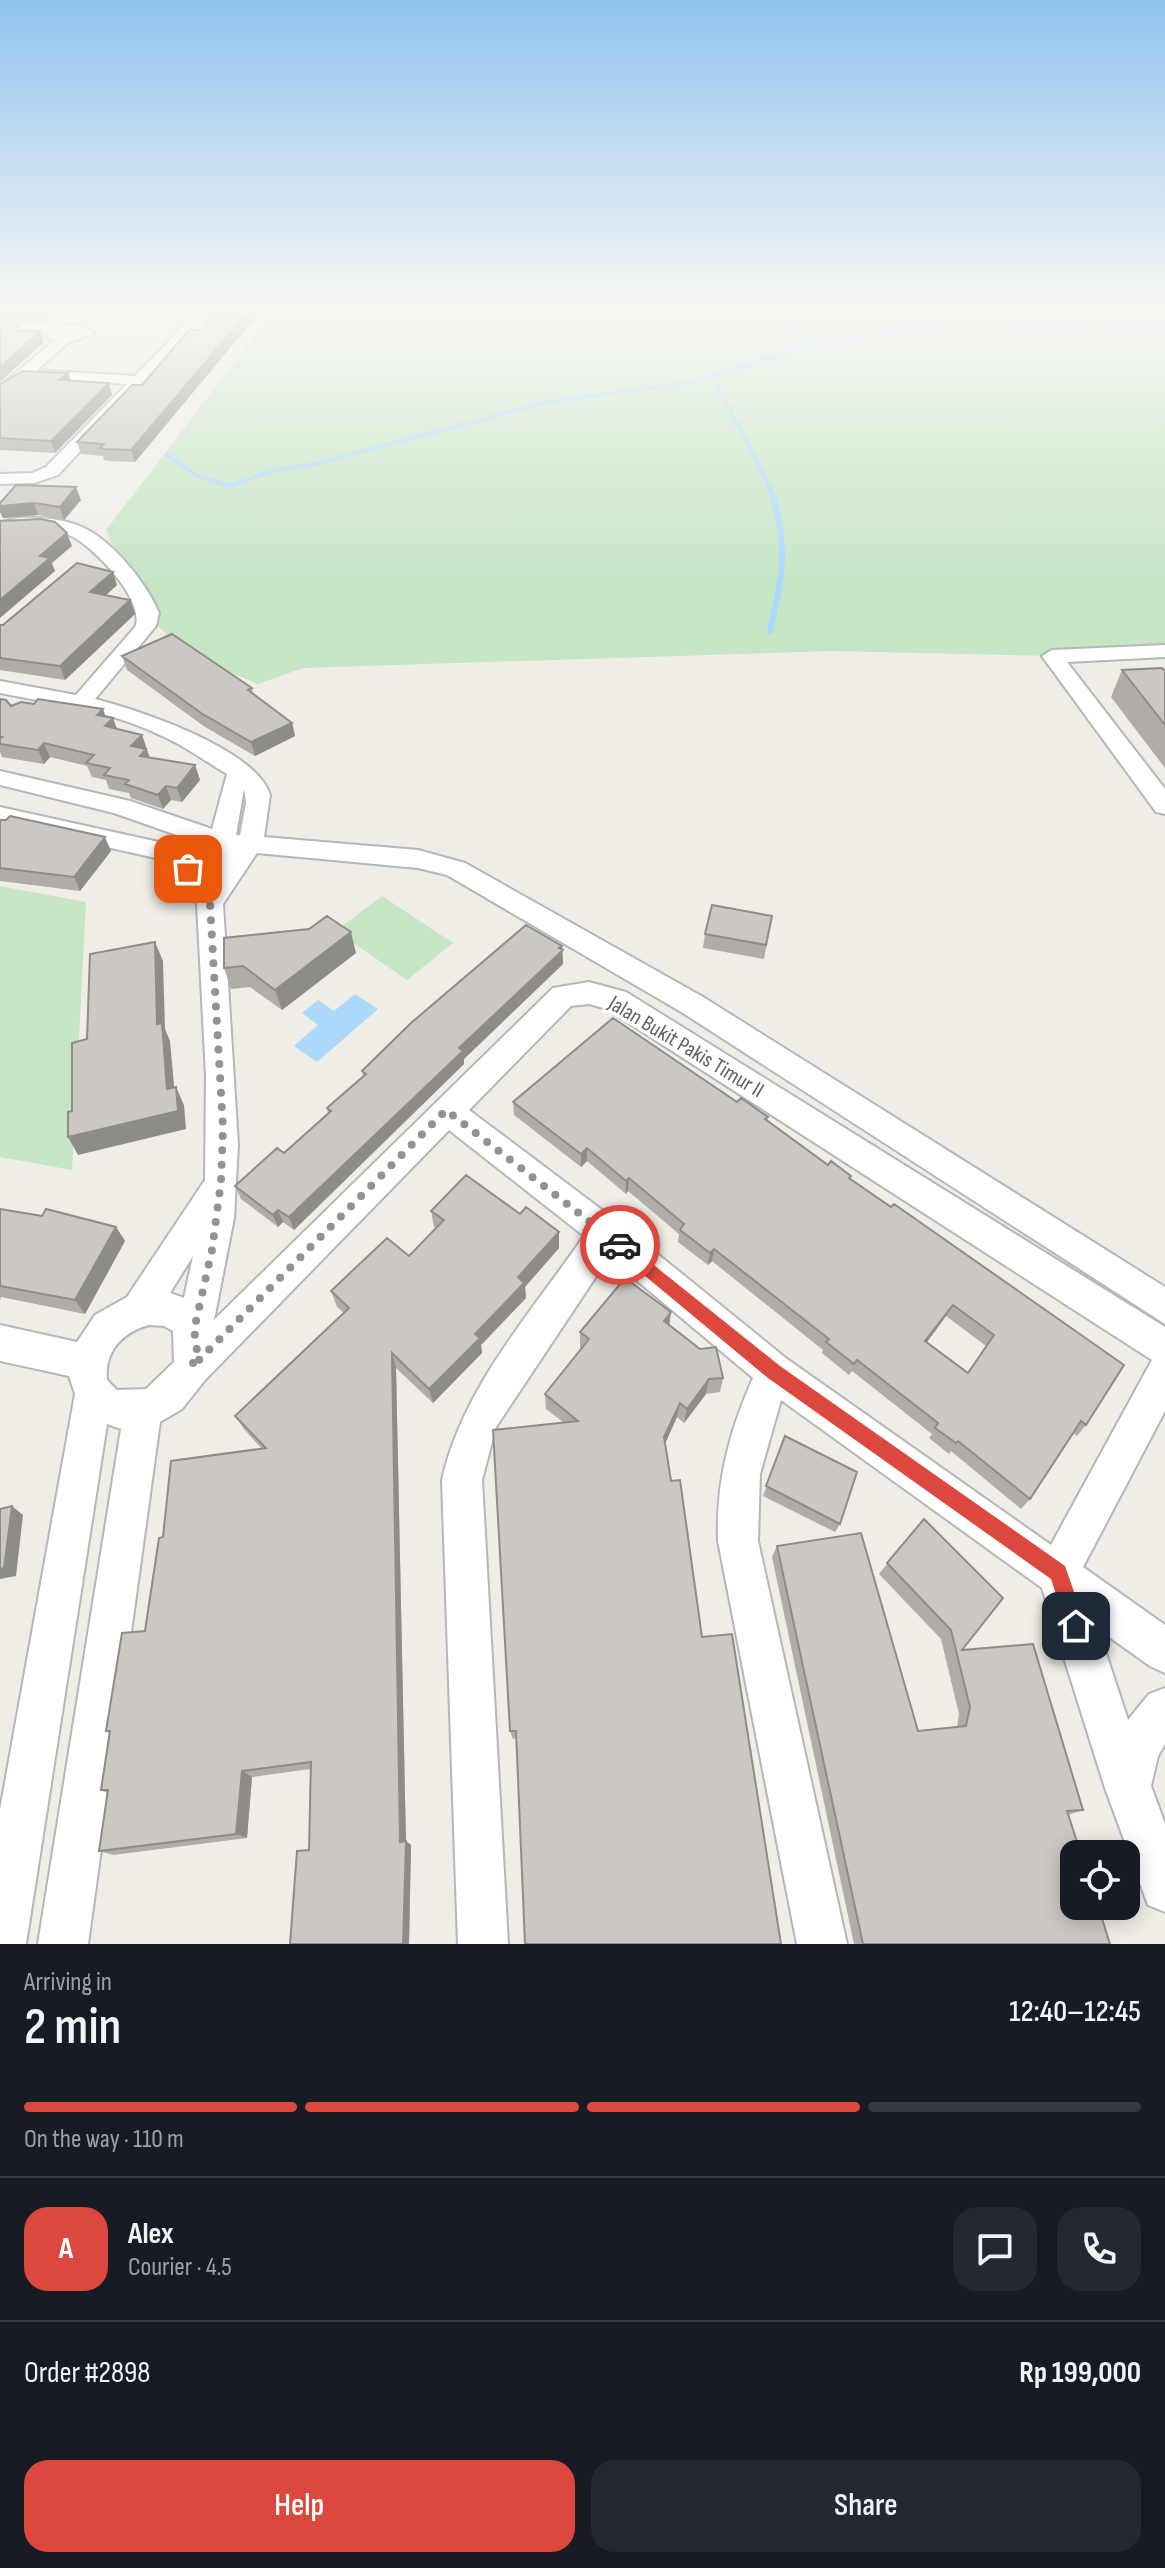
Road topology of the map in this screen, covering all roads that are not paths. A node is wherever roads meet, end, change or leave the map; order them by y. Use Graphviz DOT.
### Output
graph roads {
  1 [pos="117,402"];
  2 [pos="0,479"];
  3 [pos="0,527"];
  4 [pos="100,546"];
  5 [pos="78,565"];
  6 [pos="1165,651"];
  7 [pos="117,661"];
  8 [pos="0,687"];
  9 [pos="82,701"];
  10 [pos="128,711"];
  11 [pos="0,778"];
  12 [pos="1165,806"];
  13 [pos="0,815"];
  14 [pos="236,843"];
  15 [pos="215,892"];
  16 [pos="446,1110"];
  17 [pos="221,1182"];
  18 [pos="606,1233"];
  19 [pos="1165,1307"];
  20 [pos="140,1309"];
  21 [pos="194,1330"];
  22 [pos="0,1343"];
  23 [pos="1165,1348"];
  24 [pos="192,1367"];
  25 [pos="774,1372"];
  26 [pos="1165,1373"];
  27 [pos="90,1378"];
  28 [pos="143,1410"];
  29 [pos="1058,1573"];
  30 [pos="1165,1651"];
  31 [pos="1165,1710"];
  32 [pos="1128,1788"];
  33 [pos="1165,1888"];
  34 [pos="1,1944"];
  35 [pos="63,1944"];
  36 [pos="483,1944"];
  37 [pos="822,1944"];
  1 -- 2 [label="street"];
  3 -- 4 [label="street"];
  4 -- 5 [label="street"];
  4 -- 7 [label="street"];
  6 -- 12 [label="street"];
  7 -- 9 [label="street"];
  7 -- 10 [label="street"];
  8 -- 9 [label="street"];
  9 -- 10 [label="street"];
  10 -- 14 [label="street"];
  11 -- 14 [label="street"];
  13 -- 15 [label="street"];
  14 -- 15 [label="street"];
  14 -- 19 [label="street"];
  15 -- 17 [label="street"];
  16 -- 18 [label="street"];
  16 -- 23 [label="street, Jalan Bukit Pakis Timur II"];
  16 -- 24 [label="street, Jalan Bukit Pakis Timur II"];
  17 -- 20 [label="street"];
  17 -- 21 [label="street"];
  18 -- 25 [label="street"];
  18 -- 36 [label="street"];
  20 -- 21 [label="street"];
  20 -- 27 [label="street"];
  21 -- 24 [label="street"];
  22 -- 27 [label="street"];
  24 -- 28 [label="street"];
  25 -- 29 [label="street"];
  25 -- 37 [label="street"];
  26 -- 29 [label="street"];
  27 -- 28 [label="street"];
  27 -- 34 [label="street"];
  28 -- 35 [label="street"];
  29 -- 30 [label="street"];
  29 -- 32 [label="street"];
  31 -- 32 [label="street"];
  32 -- 33 [label="street"];
}
